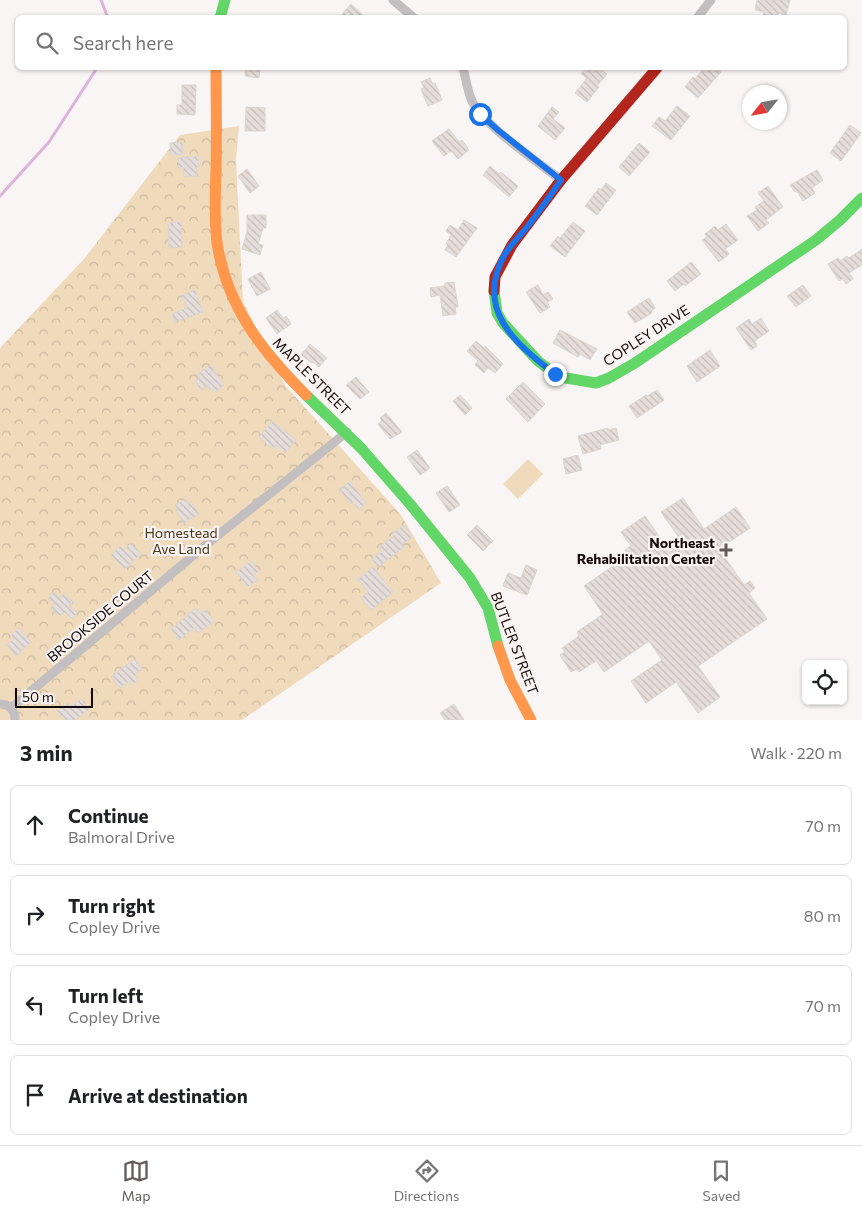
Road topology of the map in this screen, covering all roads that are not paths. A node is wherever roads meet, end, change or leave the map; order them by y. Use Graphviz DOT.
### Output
graph roads {
  1 [pos="225,0"];
  2 [pos="393,0"];
  3 [pos="710,0"];
  4 [pos="221,15"];
  5 [pos="410,15"];
  6 [pos="699,15"];
  7 [pos="216,70"];
  8 [pos="463,70"];
  9 [pos="655,70"];
  10 [pos="561,180"];
  11 [pos="862,198"];
  12 [pos="347,432"];
  13 [pos="470,578"];
  14 [pos="0,704"];
  15 [pos="12,708"];
  16 [pos="15,720"];
  17 [pos="531,720"];
  1 -- 4 [label="street"];
  2 -- 5 [label="street"];
  3 -- 6 [label="street"];
  7 -- 12 [label="street, MAPLE STREET"];
  8 -- 10 [label="street"];
  9 -- 10 [label="street, COPLEY DRIVE"];
  10 -- 11 [label="street, COPLEY DRIVE"];
  12 -- 13 [label="street, MAPLE STREET"];
  12 -- 15 [label="street, BROOKSIDE COURT"];
  13 -- 17 [label="street, BUTLER STREET"];
  14 -- 15 [label="street"];
  15 -- 16 [label="street"];
}
